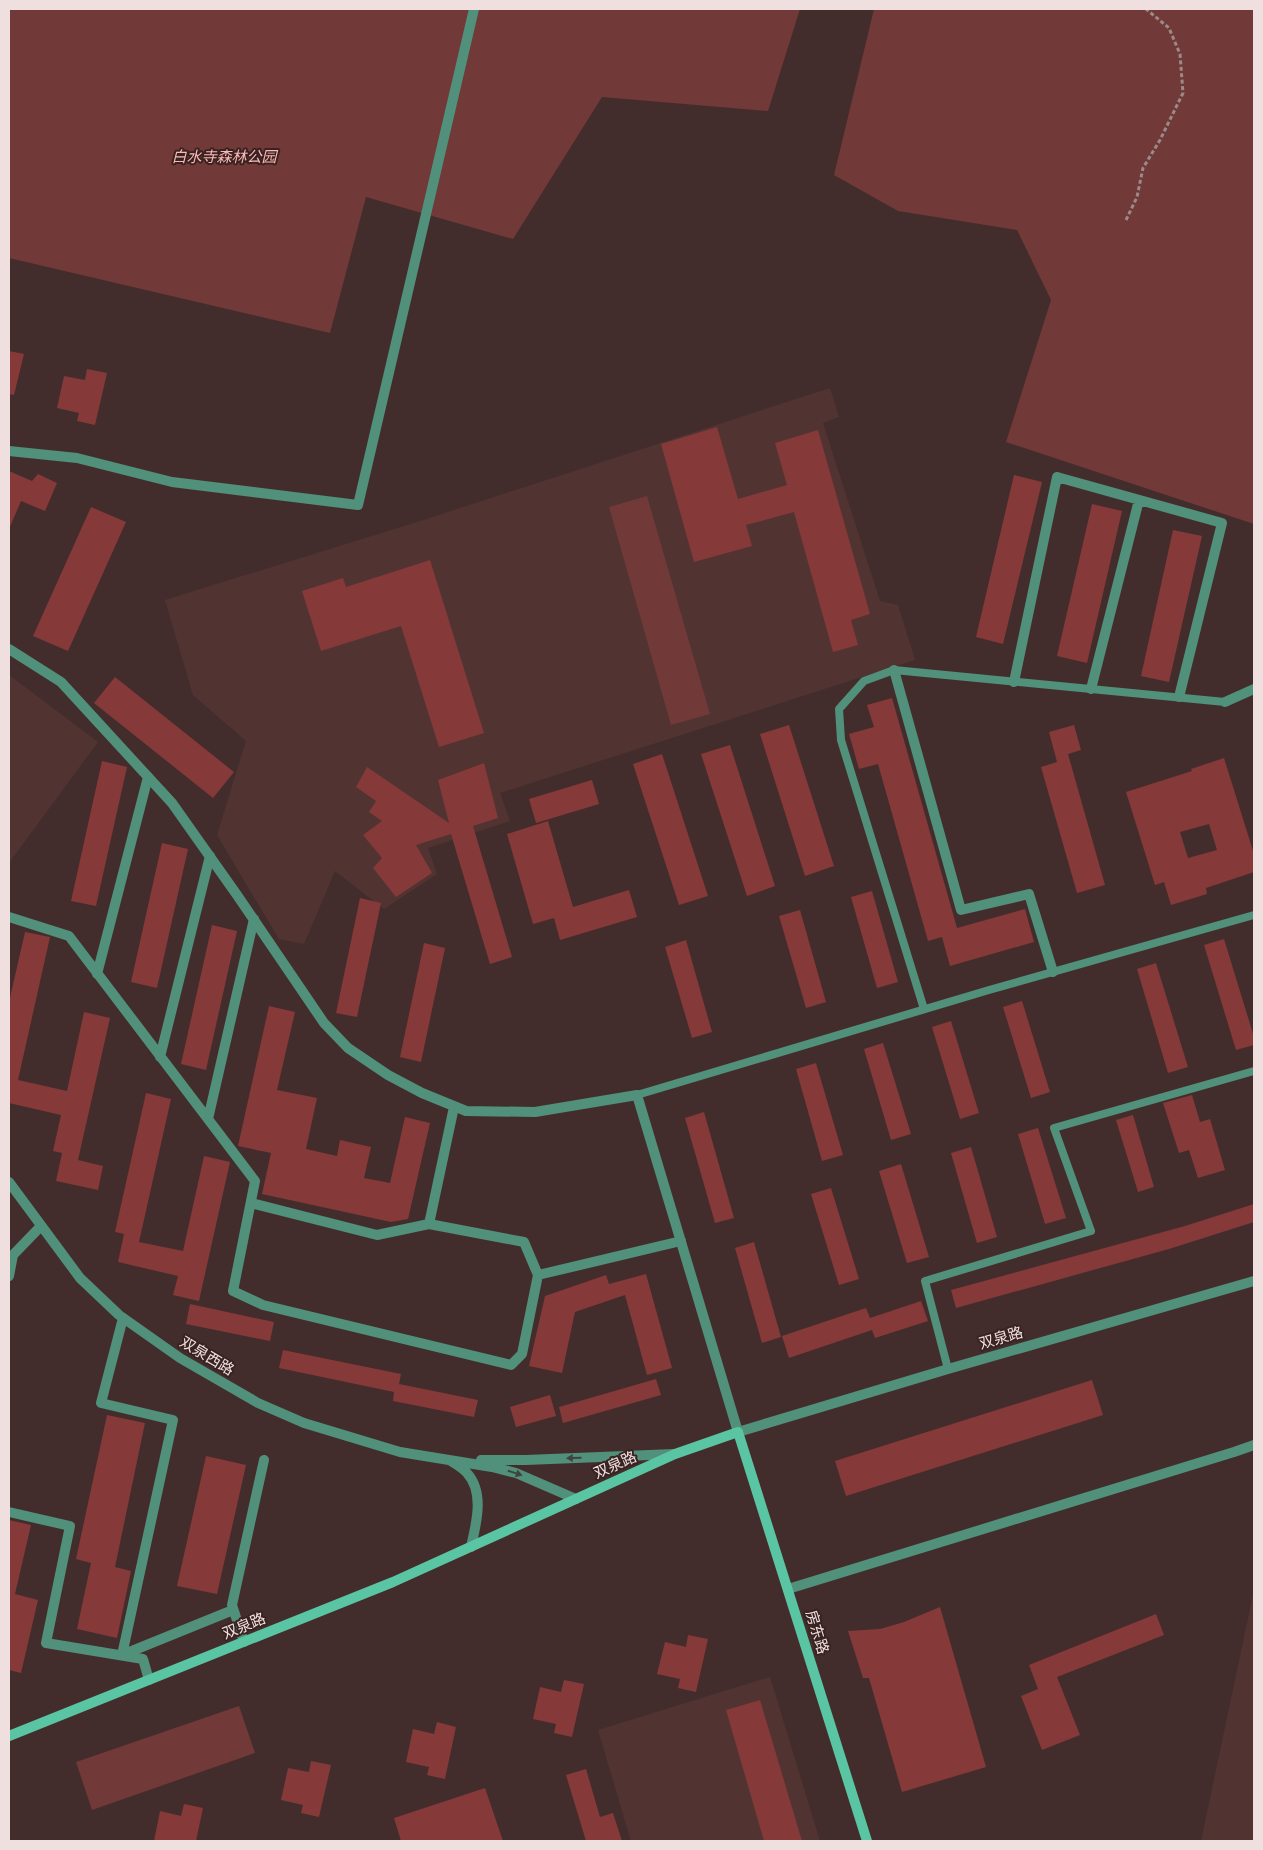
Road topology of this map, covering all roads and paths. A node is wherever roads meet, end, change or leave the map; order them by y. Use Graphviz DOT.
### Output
graph roads {
  1 [pos="474,9"];
  2 [pos="1146,9"];
  3 [pos="1126,220"];
  4 [pos="9,451"];
  5 [pos="1139,500"];
  6 [pos="9,649"];
  7 [pos="894,670"];
  8 [pos="1014,682"];
  9 [pos="1091,689"];
  10 [pos="1254,689"];
  11 [pos="1179,698"];
  12 [pos="1225,702"];
  13 [pos="148,777"];
  14 [pos="210,856"];
  15 [pos="1254,914"];
  16 [pos="9,917"];
  17 [pos="254,919"];
  18 [pos="1053,972"];
  19 [pos="97,974"];
  20 [pos="924,1009"];
  21 [pos="160,1057"];
  22 [pos="1254,1071"];
  23 [pos="637,1095"];
  24 [pos="454,1107"];
  25 [pos="208,1119"];
  26 [pos="9,1182"];
  27 [pos="250,1203"];
  28 [pos="429,1224"];
  29 [pos="41,1226"];
  30 [pos="681,1241"];
  31 [pos="538,1274"];
  32 [pos="9,1276"];
  33 [pos="1254,1281"];
  34 [pos="124,1318"];
  35 [pos="948,1369"];
  36 [pos="738,1432"];
  37 [pos="1254,1445"];
  38 [pos="675,1454"];
  39 [pos="264,1460"];
  40 [pos="450,1460"];
  41 [pos="576,1499"];
  42 [pos="9,1512"];
  43 [pos="471,1547"];
  44 [pos="788,1589"];
  45 [pos="233,1610"];
  46 [pos="244,1642"];
  47 [pos="122,1655"];
  48 [pos="149,1680"];
  49 [pos="9,1736"];
  50 [pos="867,1841"];
  1 -- 4 [label="street"];
  2 -- 3 [label="path"];
  5 -- 8 [label="street"];
  5 -- 9 [label="street"];
  5 -- 11 [label="street"];
  6 -- 13 [label="street"];
  7 -- 8 [label="lane"];
  7 -- 18 [label="street"];
  7 -- 20 [label="lane"];
  8 -- 9 [label="lane"];
  9 -- 11 [label="lane"];
  10 -- 12 [label="street"];
  11 -- 12 [label="lane"];
  13 -- 14 [label="street"];
  13 -- 19 [label="street"];
  14 -- 17 [label="street"];
  14 -- 21 [label="street"];
  15 -- 18 [label="lane"];
  16 -- 19 [label="street"];
  17 -- 24 [label="street"];
  17 -- 25 [label="street"];
  18 -- 20 [label="lane"];
  19 -- 21 [label="street"];
  20 -- 23 [label="lane"];
  21 -- 25 [label="street"];
  22 -- 35 [label="lane"];
  23 -- 24 [label="street"];
  23 -- 30 [label="street"];
  24 -- 28 [label="street"];
  25 -- 27 [label="street"];
  26 -- 29 [label="street, 双泉西路"];
  27 -- 28 [label="street"];
  27 -- 31 [label="street"];
  28 -- 31 [label="street"];
  29 -- 32 [label="street"];
  29 -- 34 [label="street, 双泉西路"];
  30 -- 31 [label="street"];
  30 -- 36 [label="street"];
  33 -- 35 [label="street, 双泉路"];
  34 -- 40 [label="street, 双泉西路"];
  34 -- 47 [label="street"];
  35 -- 36 [label="street, 双泉路"];
  36 -- 38 [label="main road, 双泉路"];
  36 -- 44 [label="main road, 房东路"];
  37 -- 44 [label="street"];
  38 -- 40 [label="street, 双泉西路, one-way"];
  38 -- 41 [label="main road, 双泉路"];
  39 -- 45 [label="street"];
  40 -- 41 [label="street, 双泉西路, one-way"];
  40 -- 43 [label="street"];
  41 -- 43 [label="main road, 双泉路"];
  42 -- 47 [label="street"];
  43 -- 46 [label="main road, 双泉路"];
  44 -- 50 [label="main road, 房东路"];
  45 -- 46 [label="street"];
  45 -- 47 [label="street"];
  46 -- 48 [label="main road, 双泉路"];
  47 -- 48 [label="street"];
  48 -- 49 [label="main road, 双泉路"];
}
